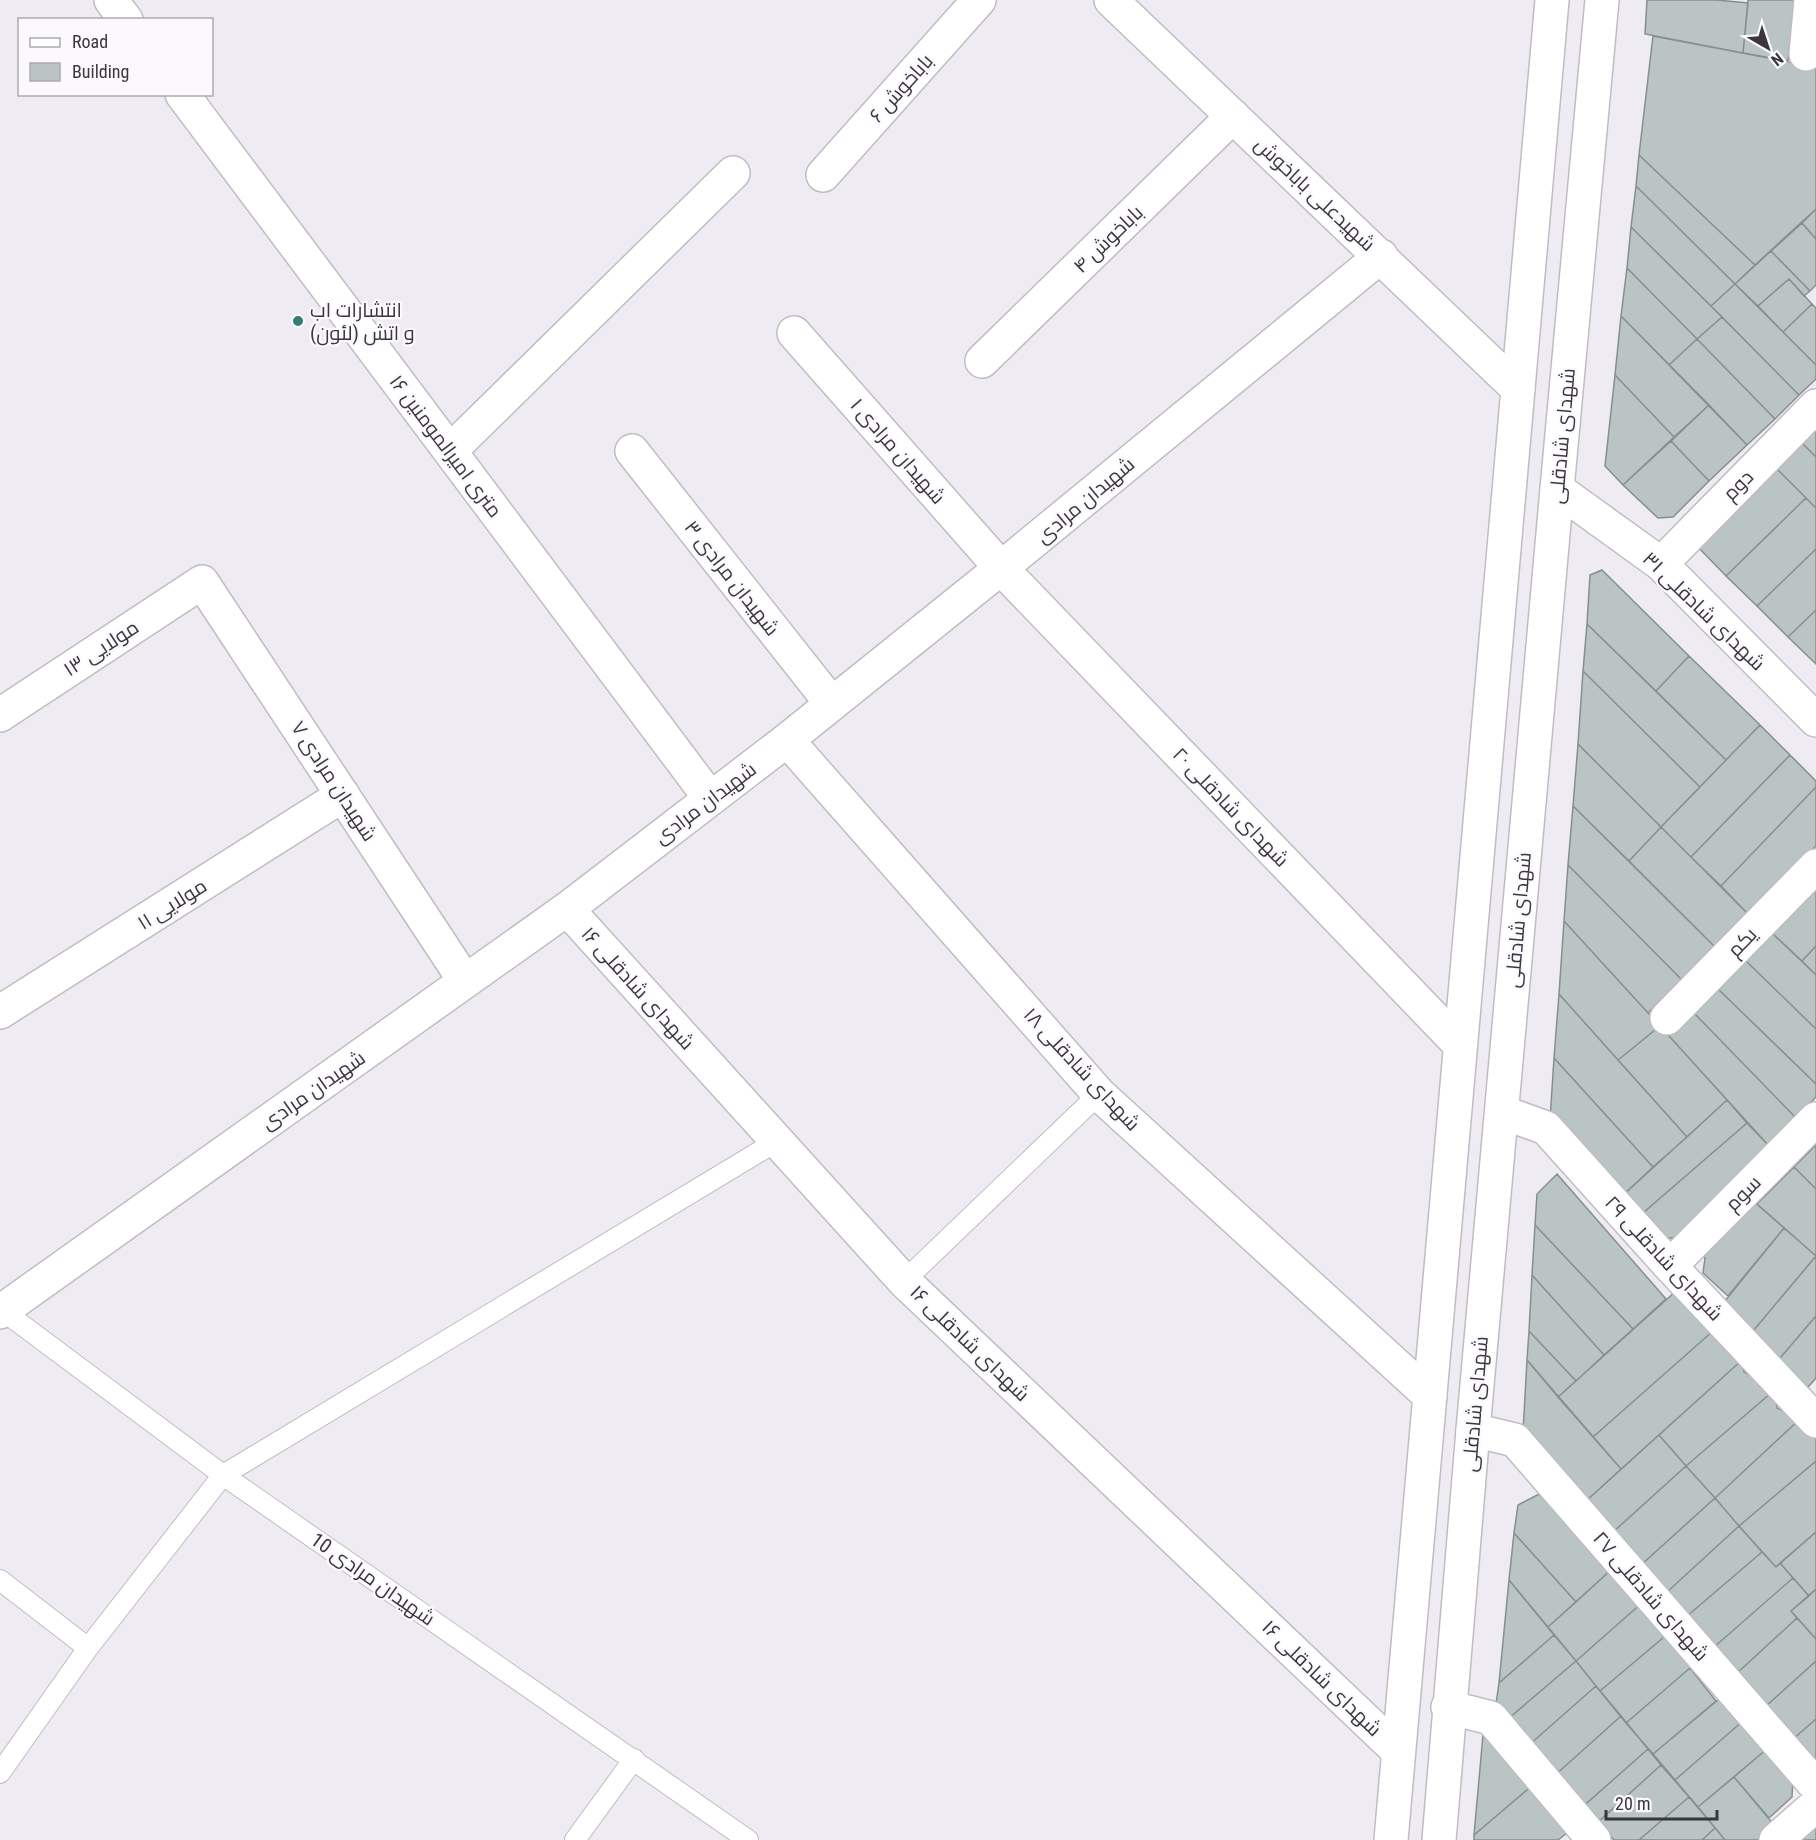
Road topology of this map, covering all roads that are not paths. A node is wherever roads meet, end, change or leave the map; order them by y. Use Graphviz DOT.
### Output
graph roads {
  1 [pos="111,0"];
  2 [pos="979,0"];
  3 [pos="1110,0"];
  4 [pos="1552,0"];
  5 [pos="1602,0"];
  6 [pos="1811,0"];
  7 [pos="124,18"];
  8 [pos="1806,54"];
  9 [pos="184,96"];
  10 [pos="1233,116"];
  11 [pos="733,173"];
  12 [pos="823,175"];
  13 [pos="1380,256"];
  14 [pos="794,333"];
  15 [pos="982,361"];
  16 [pos="1518,389"];
  17 [pos="1816,406"];
  18 [pos="450,451"];
  19 [pos="632,451"];
  20 [pos="1557,489"];
  21 [pos="1661,564"];
  22 [pos="1001,568"];
  23 [pos="202,582"];
  24 [pos="832,704"];
  25 [pos="0,715"];
  26 [pos="1816,720"];
  27 [pos="787,740"];
  28 [pos="343,795"];
  29 [pos="710,798"];
  30 [pos="1816,866"];
  31 [pos="567,909"];
  32 [pos="465,981"];
  33 [pos="0,1012"];
  34 [pos="1667,1018"];
  35 [pos="1460,1045"];
  36 [pos="1100,1094"];
  37 [pos="1502,1112"];
  38 [pos="1816,1119"];
  39 [pos="777,1141"];
  40 [pos="1670,1266"];
  41 [pos="904,1281"];
  42 [pos="1,1310"];
  43 [pos="1430,1396"];
  44 [pos="1816,1421"];
  45 [pos="1473,1430"];
  46 [pos="223,1475"];
  47 [pos="0,1580"];
  48 [pos="88,1648"];
  49 [pos="1448,1707"];
  50 [pos="1398,1751"];
  51 [pos="634,1759"];
  52 [pos="0,1773"];
  53 [pos="1816,1786"];
  54 [pos="1816,1805"];
  55 [pos="574,1840"];
  56 [pos="748,1840"];
  57 [pos="1391,1840"];
  58 [pos="1439,1840"];
  59 [pos="1593,1840"];
  60 [pos="1776,1840"];
  1 -- 7 [label="street"];
  2 -- 12 [label="street, باباخوش ۶"];
  3 -- 10 [label="street, شهیدعلی باباخوش"];
  4 -- 16 [label="street"];
  5 -- 20 [label="street, شهدای شادقلی"];
  6 -- 8 [label="street"];
  9 -- 18 [label="street, ۱۶ متری امیرالمومنین"];
  10 -- 13 [label="street, شهیدعلی باباخوش"];
  10 -- 15 [label="street, باباخوش ۴"];
  11 -- 18 [label="street"];
  13 -- 16 [label="street, شهیدعلی باباخوش"];
  13 -- 22 [label="street, شهیدان مرادی"];
  14 -- 22 [label="street, شهیدان مرادی ۱"];
  16 -- 35 [label="street"];
  17 -- 21 [label="street, دوم"];
  18 -- 29 [label="street, ۱۶ متری امیرالمومنین"];
  19 -- 24 [label="street, شهیدان مرادی ۳"];
  20 -- 21 [label="street, شهدای شادقلی ۳۱"];
  20 -- 37 [label="street, شهدای شادقلی"];
  21 -- 26 [label="street, شهدای شادقلی ۳۱"];
  22 -- 24 [label="street, شهیدان مرادی"];
  22 -- 35 [label="street, شهدای شادقلی ۲۰"];
  23 -- 25 [label="street, مولایی ۱۳"];
  23 -- 28 [label="street, شهیدان مرادی ۷"];
  24 -- 27 [label="street, شهیدان مرادی"];
  27 -- 29 [label="street, شهیدان مرادی"];
  27 -- 36 [label="street, شهدای شادقلی ۱۸"];
  28 -- 32 [label="street, شهیدان مرادی ۷"];
  28 -- 33 [label="street, مولایی ۱۱"];
  29 -- 31 [label="street, شهیدان مرادی"];
  30 -- 34 [label="street, یکم"];
  31 -- 32 [label="street, شهیدان مرادی"];
  31 -- 39 [label="street, شهدای شادقلی ۱۶"];
  32 -- 42 [label="street, شهیدان مرادی"];
  35 -- 43 [label="street"];
  36 -- 41 [label="lane"];
  36 -- 43 [label="street, شهدای شادقلی ۱۸"];
  37 -- 40 [label="street, شهدای شادقلی ۲۹"];
  37 -- 45 [label="street, شهدای شادقلی"];
  38 -- 40 [label="street, سوم"];
  39 -- 41 [label="street, شهدای شادقلی ۱۶"];
  39 -- 46 [label="lane"];
  40 -- 44 [label="street, شهدای شادقلی ۲۹"];
  41 -- 50 [label="street, شهدای شادقلی ۱۶"];
  42 -- 46 [label="lane, شهیدان مرادی 10"];
  43 -- 50 [label="street"];
  45 -- 49 [label="street, شهدای شادقلی"];
  45 -- 53 [label="street, شهدای شادقلی ۲۷"];
  46 -- 48 [label="lane"];
  46 -- 51 [label="lane, شهیدان مرادی 10"];
  47 -- 48 [label="lane"];
  48 -- 52 [label="lane"];
  49 -- 58 [label="street, شهدای شادقلی"];
  49 -- 59 [label="street"];
  50 -- 57 [label="street"];
  51 -- 55 [label="lane"];
  51 -- 56 [label="lane, شهیدان مرادی 10"];
  54 -- 60 [label="street"];
}
